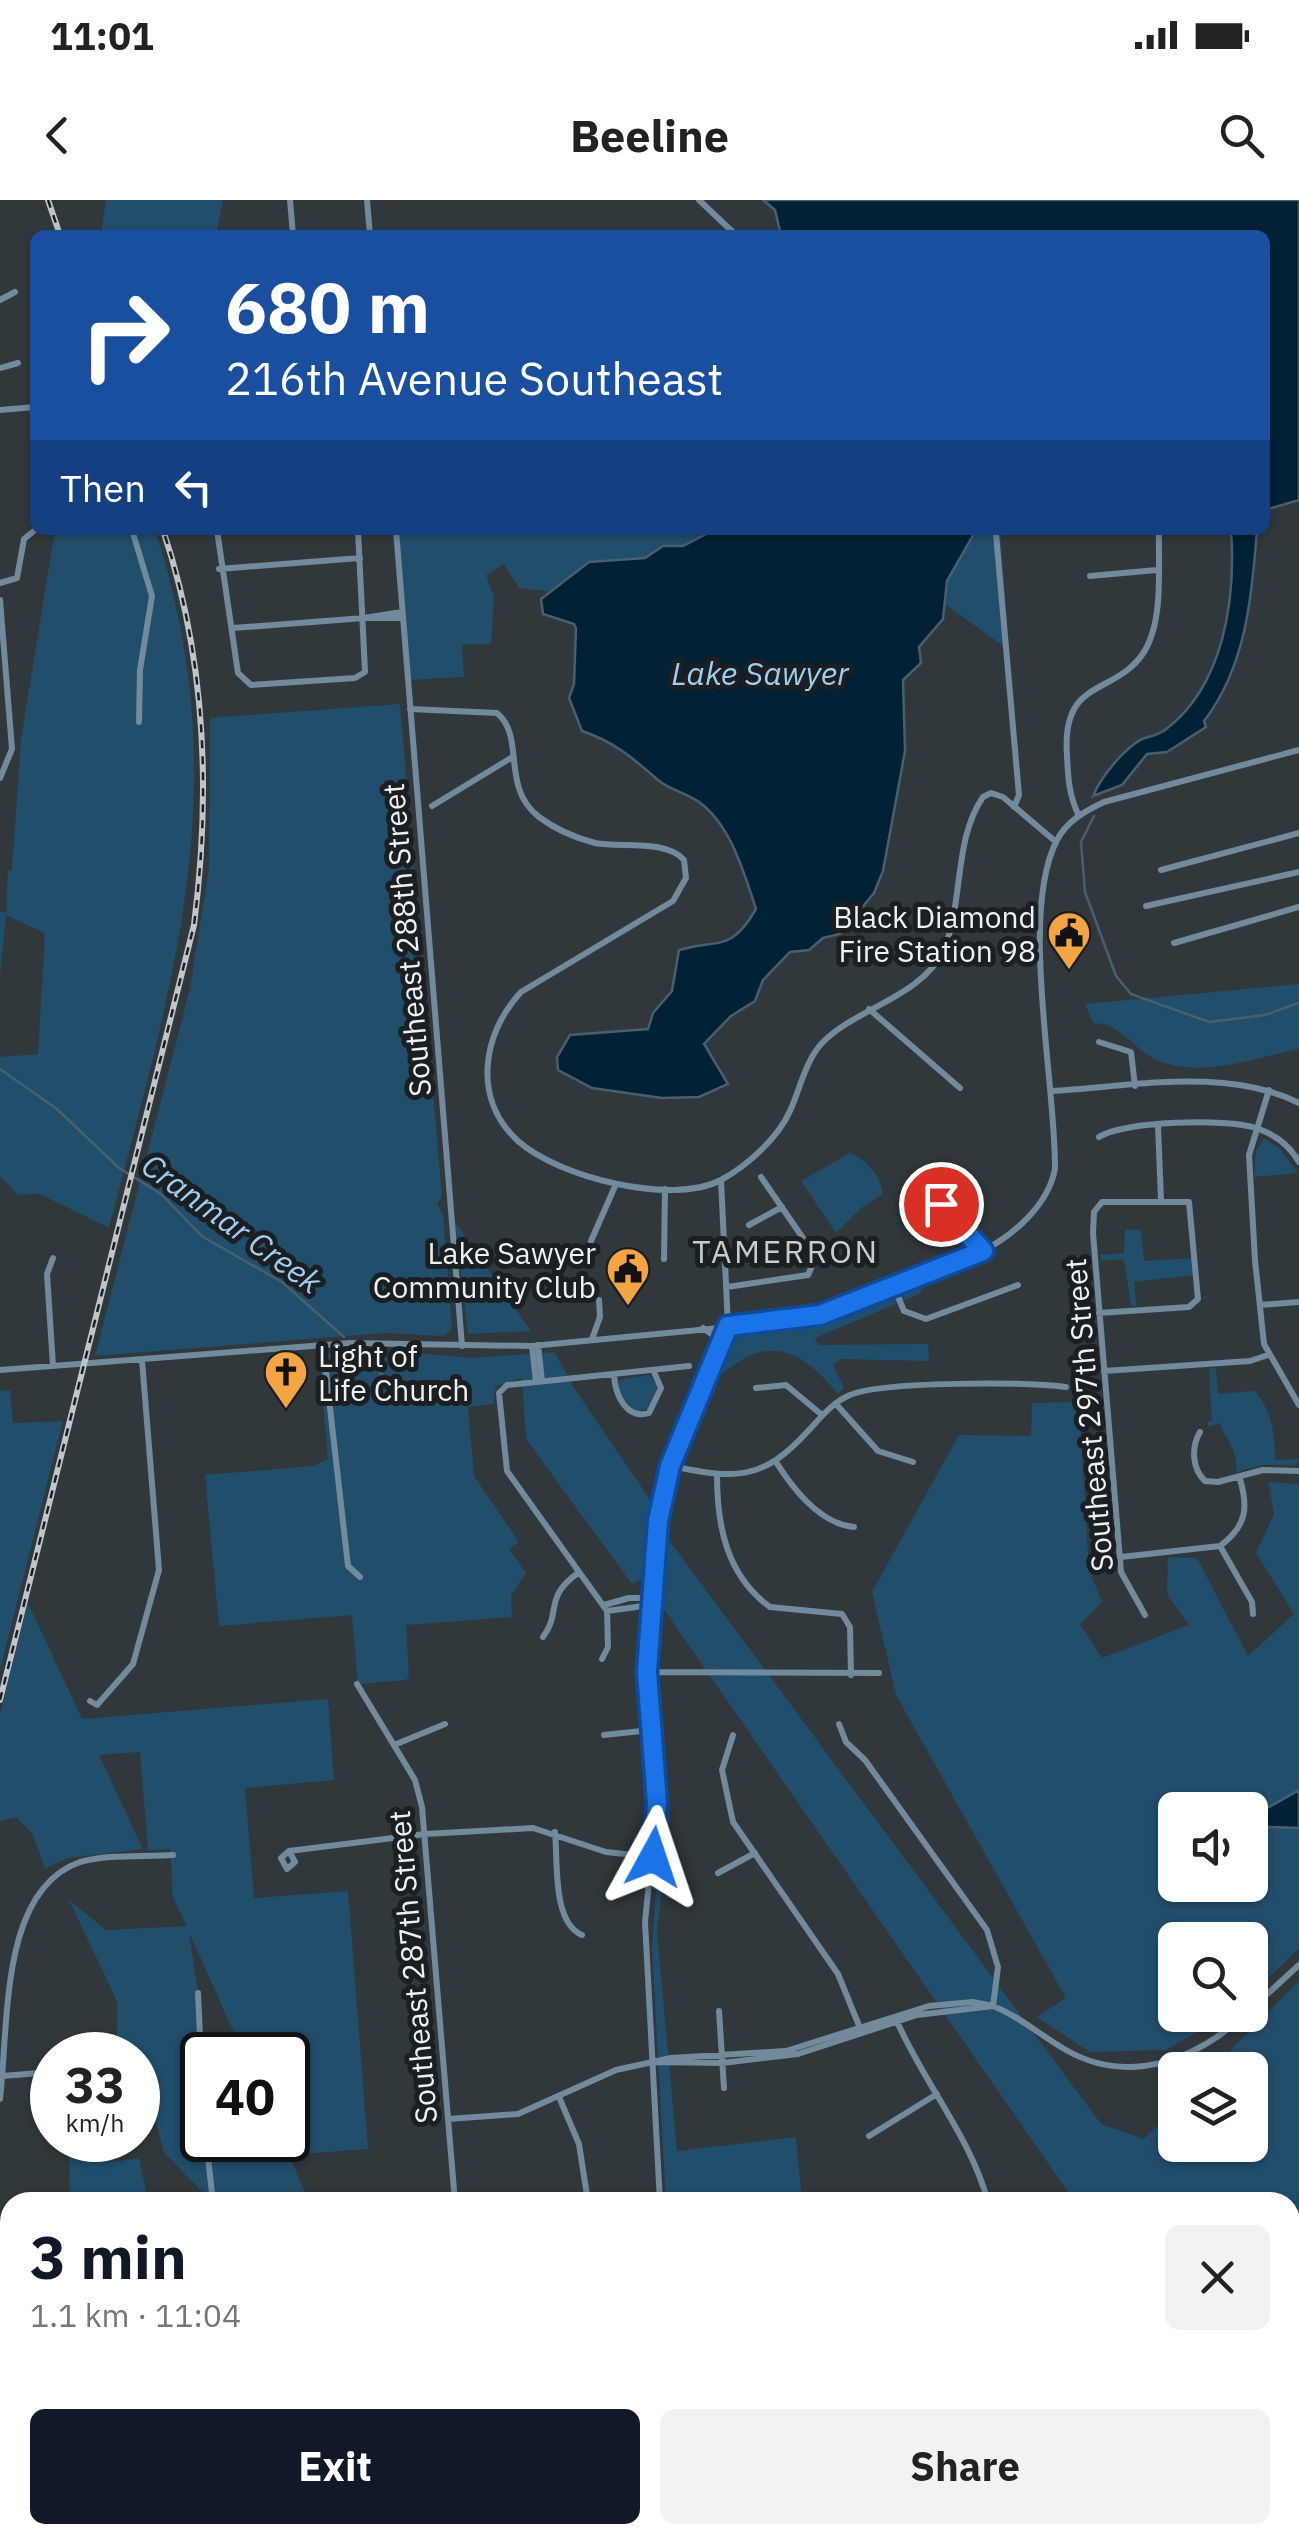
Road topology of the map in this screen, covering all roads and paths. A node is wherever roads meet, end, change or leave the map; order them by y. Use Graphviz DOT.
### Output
graph roads {
  1 [pos="290,200"];
  2 [pos="367,200"];
  3 [pos="699,200"];
  4 [pos="293,230"];
  5 [pos="370,230"];
  6 [pos="731,230"];
  7 [pos="15,292"];
  8 [pos="0,300"];
  9 [pos="18,363"];
  10 [pos="0,368"];
  11 [pos="30,407"];
  12 [pos="0,410"];
  13 [pos="30,534"];
  14 [pos="134,535"];
  15 [pos="217,535"];
  16 [pos="358,535"];
  17 [pos="396,535"];
  18 [pos="996,535"];
  19 [pos="1159,535"];
  20 [pos="360,558"];
  21 [pos="220,569"];
  22 [pos="1158,570"];
  23 [pos="1090,576"];
  24 [pos="0,583"];
  25 [pos="0,600"];
  26 [pos="403,615"];
  27 [pos="364,618"];
  28 [pos="1,625"];
  29 [pos="233,628"];
  30 [pos="4,685"];
  31 [pos="410,710"];
  32 [pos="138,722"];
  33 [pos="1299,750"];
  34 [pos="511,758"];
  35 [pos="0,778"];
  36 [pos="432,806"];
  37 [pos="1014,806"];
  38 [pos="1078,816"];
  39 [pos="1299,832"];
  40 [pos="1056,842"];
  41 [pos="1161,870"];
  42 [pos="1299,872"];
  43 [pos="1146,906"];
  44 [pos="1299,907"];
  45 [pos="1174,943"];
  46 [pos="869,1010"];
  47 [pos="1098,1042"];
  48 [pos="1134,1086"];
  49 [pos="960,1088"];
  50 [pos="1269,1090"];
  51 [pos="1052,1091"];
  52 [pos="1299,1103"];
  53 [pos="1158,1126"];
  54 [pos="1257,1128"];
  55 [pos="1098,1137"];
  56 [pos="1299,1162"];
  57 [pos="761,1176"];
  58 [pos="721,1180"];
  59 [pos="920,1180"];
  60 [pos="616,1184"];
  61 [pos="666,1190"];
  62 [pos="1162,1200"];
  63 [pos="782,1207"];
  64 [pos="748,1225"];
  65 [pos="591,1241"];
  66 [pos="983,1251"];
  67 [pos="53,1258"];
  68 [pos="664,1260"];
  69 [pos="1018,1285"];
  70 [pos="727,1287"];
  71 [pos="894,1287"];
  72 [pos="599,1300"];
  73 [pos="1299,1302"];
  74 [pos="1260,1305"];
  75 [pos="1099,1312"];
  76 [pos="728,1326"];
  77 [pos="702,1328"];
  78 [pos="592,1339"];
  79 [pos="535,1345"];
  80 [pos="323,1346"];
  81 [pos="462,1346"];
  82 [pos="1268,1354"];
  83 [pos="718,1355"];
  84 [pos="142,1360"];
  85 [pos="53,1366"];
  86 [pos="689,1366"];
  87 [pos="0,1370"];
  88 [pos="1104,1371"];
  89 [pos="654,1372"];
  90 [pos="614,1375"];
  91 [pos="539,1382"];
  92 [pos="1066,1387"];
  93 [pos="756,1388"];
  94 [pos="836,1404"];
  95 [pos="1299,1404"];
  96 [pos="822,1415"];
  97 [pos="1200,1432"];
  98 [pos="776,1462"];
  99 [pos="913,1462"];
  100 [pos="670,1466"];
  101 [pos="1299,1471"];
  102 [pos="717,1475"];
  103 [pos="1240,1476"];
  104 [pos="854,1528"];
  105 [pos="1220,1546"];
  106 [pos="1121,1557"];
  107 [pos="578,1573"];
  108 [pos="360,1577"];
  109 [pos="651,1601"];
  110 [pos="606,1608"];
  111 [pos="1254,1614"];
  112 [pos="1145,1615"];
  113 [pos="543,1637"];
  114 [pos="602,1659"];
  115 [pos="647,1672"];
  116 [pos="879,1673"];
  117 [pos="852,1674"];
  118 [pos="356,1684"];
  119 [pos="90,1701"];
  120 [pos="445,1724"];
  121 [pos="839,1724"];
  122 [pos="651,1730"];
  123 [pos="733,1734"];
  124 [pos="604,1735"];
  125 [pos="394,1745"];
  126 [pos="555,1832"];
  127 [pos="425,1834"];
  128 [pos="289,1851"];
  129 [pos="756,1853"];
  130 [pos="172,1854"];
  131 [pos="653,1857"];
  132 [pos="718,1873"];
  133 [pos="582,1935"];
  134 [pos="1299,1965"];
  135 [pos="198,1993"];
  136 [pos="1268,1993"];
  137 [pos="993,2006"];
  138 [pos="719,2010"];
  139 [pos="895,2018"];
  140 [pos="861,2031"];
  141 [pos="200,2032"];
  142 [pos="1225,2032"];
  143 [pos="722,2059"];
  144 [pos="654,2062"];
  145 [pos="30,2074"];
  146 [pos="2,2076"];
  147 [pos="724,2088"];
  148 [pos="936,2094"];
  149 [pos="559,2097"];
  150 [pos="0,2100"];
  151 [pos="448,2119"];
  152 [pos="869,2136"];
  153 [pos="208,2162"];
  154 [pos="212,2192"];
  155 [pos="454,2192"];
  156 [pos="586,2192"];
  157 [pos="660,2192"];
  158 [pos="985,2192"];
  1 -- 4 [label="street"];
  2 -- 5 [label="street"];
  3 -- 6 [label="street"];
  7 -- 8 [label="street"];
  9 -- 10 [label="street"];
  11 -- 12 [label="street"];
  13 -- 24 [label="street"];
  14 -- 32 [label="street"];
  15 -- 21 [label="street"];
  16 -- 20 [label="street"];
  17 -- 26 [label="street, Southeast 288th Street"];
  18 -- 37 [label="street"];
  19 -- 22 [label="street"];
  20 -- 21 [label="street"];
  20 -- 27 [label="street"];
  21 -- 29 [label="street"];
  22 -- 23 [label="street"];
  22 -- 38 [label="street"];
  25 -- 28 [label="street"];
  26 -- 27 [label="street"];
  26 -- 31 [label="street, Southeast 288th Street"];
  27 -- 29 [label="street"];
  27 -- 29 [label="street"];
  28 -- 30 [label="street"];
  30 -- 35 [label="street"];
  31 -- 34 [label="street"];
  31 -- 81 [label="street, Southeast 288th Street"];
  33 -- 38 [label="street"];
  34 -- 36 [label="street"];
  34 -- 60 [label="street"];
  37 -- 40 [label="street"];
  37 -- 46 [label="street"];
  38 -- 40 [label="street"];
  39 -- 41 [label="street"];
  40 -- 51 [label="street"];
  42 -- 43 [label="street"];
  44 -- 45 [label="street"];
  46 -- 49 [label="street"];
  46 -- 58 [label="street"];
  47 -- 48 [label="street"];
  48 -- 50 [label="street"];
  48 -- 51 [label="street"];
  50 -- 52 [label="street"];
  50 -- 54 [label="street"];
  51 -- 66 [label="street"];
  53 -- 54 [label="street"];
  53 -- 55 [label="street"];
  53 -- 62 [label="street"];
  54 -- 56 [label="street"];
  54 -- 74 [label="street"];
  57 -- 63 [label="street"];
  58 -- 61 [label="street"];
  58 -- 70 [label="street"];
  59 -- 66 [label="street"];
  60 -- 61 [label="street"];
  60 -- 65 [label="street"];
  61 -- 68 [label="street"];
  62 -- 75 [label="street, Southeast 297th Street"];
  62 -- 75 [label="street"];
  63 -- 64 [label="street"];
  63 -- 70 [label="street"];
  66 -- 71 [label="street"];
  67 -- 85 [label="street"];
  69 -- 71 [label="street"];
  70 -- 76 [label="street"];
  71 -- 76 [label="street"];
  72 -- 78 [label="street"];
  73 -- 74 [label="street"];
  74 -- 82 [label="street"];
  75 -- 88 [label="street, Southeast 297th Street"];
  76 -- 77 [label="street"];
  76 -- 83 [label="street"];
  77 -- 78 [label="street"];
  77 -- 83 [label="street"];
  78 -- 79 [label="street"];
  79 -- 81 [label="street"];
  79 -- 91 [label="street"];
  80 -- 81 [label="street"];
  80 -- 84 [label="street"];
  80 -- 108 [label="street"];
  82 -- 88 [label="street"];
  82 -- 95 [label="street"];
  83 -- 100 [label="street"];
  84 -- 85 [label="street"];
  84 -- 119 [label="street"];
  85 -- 87 [label="street"];
  86 -- 89 [label="street"];
  88 -- 106 [label="street, Southeast 297th Street"];
  89 -- 90 [label="street"];
  89 -- 90 [label="street"];
  90 -- 91 [label="street"];
  91 -- 107 [label="street"];
  92 -- 94 [label="street"];
  93 -- 96 [label="street"];
  94 -- 96 [label="street"];
  94 -- 99 [label="street"];
  96 -- 98 [label="street"];
  97 -- 103 [label="street"];
  98 -- 102 [label="street"];
  98 -- 104 [label="street"];
  100 -- 102 [label="street"];
  100 -- 109 [label="street"];
  101 -- 103 [label="street"];
  102 -- 117 [label="street"];
  103 -- 105 [label="street"];
  105 -- 106 [label="street"];
  105 -- 111 [label="street"];
  106 -- 112 [label="street, Southeast 297th Street"];
  107 -- 110 [label="street"];
  107 -- 113 [label="street"];
  109 -- 110 [label="street"];
  109 -- 115 [label="street"];
  110 -- 114 [label="street"];
  115 -- 117 [label="street"];
  115 -- 122 [label="street"];
  116 -- 117 [label="street"];
  118 -- 125 [label="street, Southeast 287th Street"];
  120 -- 125 [label="street"];
  121 -- 137 [label="street"];
  122 -- 124 [label="street"];
  122 -- 131 [label="street"];
  123 -- 129 [label="street"];
  125 -- 127 [label="street, Southeast 287th Street"];
  126 -- 127 [label="street"];
  126 -- 131 [label="street"];
  126 -- 133 [label="street"];
  127 -- 128 [label="street"];
  127 -- 151 [label="street, Southeast 287th Street"];
  129 -- 132 [label="street"];
  129 -- 140 [label="street"];
  130 -- 146 [label="street"];
  131 -- 144 [label="street"];
  134 -- 136 [label="street"];
  135 -- 141 [label="street"];
  137 -- 139 [label="street"];
  137 -- 142 [label="street"];
  138 -- 143 [label="street"];
  139 -- 140 [label="street"];
  139 -- 148 [label="street"];
  140 -- 143 [label="street"];
  143 -- 144 [label="street"];
  143 -- 147 [label="street"];
  144 -- 149 [label="street"];
  144 -- 157 [label="street"];
  145 -- 146 [label="street"];
  146 -- 150 [label="street"];
  148 -- 152 [label="street"];
  148 -- 158 [label="street"];
  149 -- 151 [label="street"];
  149 -- 156 [label="street"];
  151 -- 155 [label="street, Southeast 287th Street"];
  153 -- 154 [label="street"];
}
